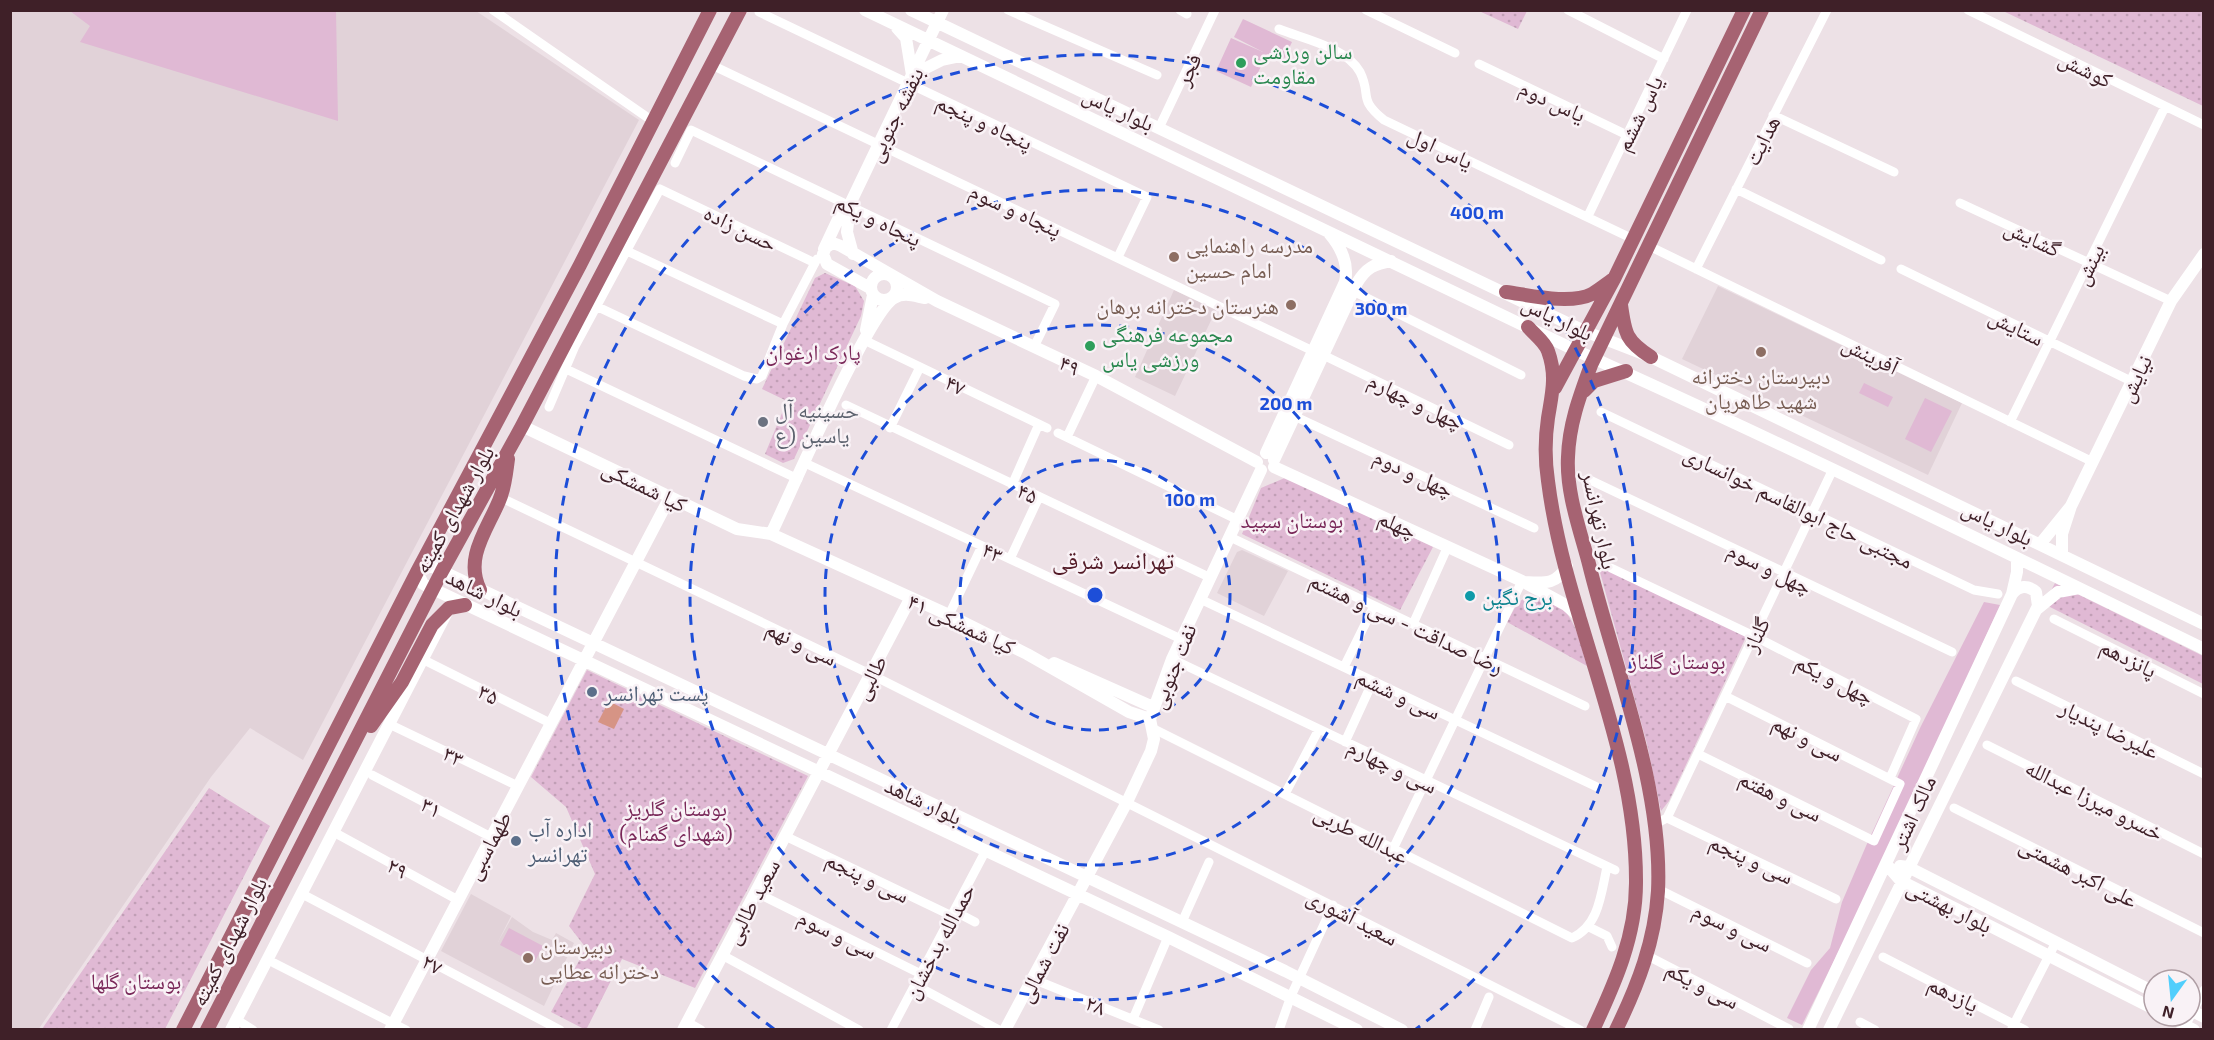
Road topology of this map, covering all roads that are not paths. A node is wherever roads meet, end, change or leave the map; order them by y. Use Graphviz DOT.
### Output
graph roads {
  1 [pos="493,10"];
  2 [pos="710,10"];
  3 [pos="740,10"];
  4 [pos="865,10"];
  5 [pos="911,10"];
  6 [pos="943,10"];
  7 [pos="1008,10"];
  8 [pos="1215,10"];
  9 [pos="1366,10"];
  10 [pos="1568,10"];
  11 [pos="1687,10"];
  12 [pos="1744,10"];
  13 [pos="1762,10"];
  14 [pos="1827,10"];
  15 [pos="1968,10"];
  16 [pos="754,11"];
  17 [pos="938,23"];
  18 [pos="894,25"];
  19 [pos="732,27"];
  20 [pos="1279,29"];
  21 [pos="929,41"];
  22 [pos="1455,53"];
  23 [pos="961,56"];
  24 [pos="1664,59"];
  25 [pos="1479,64"];
  26 [pos="718,68"];
  27 [pos="1157,75"];
  28 [pos="910,80"];
  29 [pos="2166,107"];
  30 [pos="1773,116"];
  31 [pos="654,122"];
  32 [pos="2204,125"];
  33 [pos="1159,128"];
  34 [pos="1627,135"];
  35 [pos="879,144"];
  36 [pos="1149,146"];
  37 [pos="675,164"];
  38 [pos="1894,172"];
  39 [pos="1736,189"];
  40 [pos="1960,203"];
  41 [pos="850,204"];
  42 [pos="1588,216"];
  43 [pos="1326,230"];
  44 [pos="1633,239"];
  45 [pos="1649,246"];
  46 [pos="824,250"];
  47 [pos="627,251"];
  48 [pos="853,254"];
  49 [pos="2204,254"];
  50 [pos="1118,258"];
  51 [pos="1881,260"];
  52 [pos="1391,261"];
  53 [pos="815,263"];
  54 [pos="2089,263"];
  55 [pos="1696,269"];
  56 [pos="1901,269"];
  57 [pos="890,275"];
  58 [pos="1614,279"];
  59 [pos="1348,289"];
  60 [pos="872,292"];
  61 [pos="1506,292"];
  62 [pos="892,298"];
  63 [pos="937,301"];
  64 [pos="2171,301"];
  65 [pos="1621,303"];
  66 [pos="598,307"];
  67 [pos="783,324"];
  68 [pos="1528,327"];
  69 [pos="1584,331"];
  70 [pos="1605,339"];
  71 [pos="864,340"];
  72 [pos="2050,342"];
  73 [pos="1034,347"];
  74 [pos="1575,350"];
  75 [pos="1318,353"];
  76 [pos="1595,357"];
  77 [pos="1651,357"];
  78 [pos="920,367"];
  79 [pos="566,369"];
  80 [pos="1626,371"];
  81 [pos="1521,375"];
  82 [pos="1096,376"];
  83 [pos="2133,382"];
  84 [pos="1554,393"];
  85 [pos="1579,398"];
  86 [pos="846,405"];
  87 [pos="549,407"];
  88 [pos="1602,412"];
  89 [pos="1290,414"];
  90 [pos="2010,422"];
  91 [pos="522,426"];
  92 [pos="890,428"];
  93 [pos="1509,445"];
  94 [pos="509,450"];
  95 [pos="1265,461"];
  96 [pos="2093,462"];
  97 [pos="805,463"];
  98 [pos="1833,468"];
  99 [pos="798,479"];
  100 [pos="1590,480"];
  101 [pos="1012,484"];
  102 [pos="669,497"];
  103 [pos="1039,497"];
  104 [pos="508,501"];
  105 [pos="2071,506"];
  106 [pos="1812,513"];
  107 [pos="1238,520"];
  108 [pos="1534,528"];
  109 [pos="771,534"];
  110 [pos="1230,537"];
  111 [pos="2041,543"];
  112 [pos="982,546"];
  113 [pos="1448,546"];
  114 [pos="2062,553"];
  115 [pos="2017,558"];
  116 [pos="1010,559"];
  117 [pos="635,562"];
  118 [pos="1567,566"];
  119 [pos="1611,568"];
  120 [pos="442,571"];
  121 [pos="417,572"];
  122 [pos="1784,574"];
  123 [pos="1210,578"];
  124 [pos="1522,582"];
  125 [pos="2079,588"];
  126 [pos="433,589"];
  127 [pos="480,590"];
  128 [pos="1998,594"];
  129 [pos="2012,594"];
  130 [pos="910,598"];
  131 [pos="1200,599"];
  132 [pos="465,605"];
  133 [pos="1374,606"];
  134 [pos="449,608"];
  135 [pos="2037,609"];
  136 [pos="949,615"];
  137 [pos="1581,618"];
  138 [pos="2054,619"];
  139 [pos="1413,624"];
  140 [pos="2204,624"];
  141 [pos="1754,636"];
  142 [pos="1181,639"];
  143 [pos="592,644"];
  144 [pos="2204,649"];
  145 [pos="1952,652"];
  146 [pos="1172,659"];
  147 [pos="1485,659"];
  148 [pos="583,661"];
  149 [pos="428,662"];
  150 [pos="1344,667"];
  151 [pos="870,675"];
  152 [pos="1373,681"];
  153 [pos="2016,681"];
  154 [pos="2204,694"];
  155 [pos="1725,696"];
  156 [pos="1585,706"];
  157 [pos="1152,718"];
  158 [pos="1456,720"];
  159 [pos="550,723"];
  160 [pos="389,724"];
  161 [pos="1319,729"];
  162 [pos="360,735"];
  163 [pos="1345,742"];
  164 [pos="1987,745"];
  165 [pos="1698,754"];
  166 [pos="828,755"];
  167 [pos="818,773"];
  168 [pos="2204,774"];
  169 [pos="372,775"];
  170 [pos="1890,778"];
  171 [pos="1426,781"];
  172 [pos="518,786"];
  173 [pos="1597,787"];
  174 [pos="1285,794"];
  175 [pos="1127,802"];
  176 [pos="1954,808"];
  177 [pos="1661,821"];
  178 [pos="339,835"];
  179 [pos="785,836"];
  180 [pos="491,837"];
  181 [pos="1394,849"];
  182 [pos="985,852"];
  183 [pos="2204,854"];
  184 [pos="1209,862"];
  185 [pos="1887,865"];
  186 [pos="1908,867"];
  187 [pos="1088,877"];
  188 [pos="1901,881"];
  189 [pos="1658,889"];
  190 [pos="755,892"];
  191 [pos="1078,895"];
  192 [pos="306,896"];
  193 [pos="1836,898"];
  194 [pos="458,900"];
  195 [pos="1333,905"];
  196 [pos="953,914"];
  197 [pos="975,922"];
  198 [pos="1182,922"];
  199 [pos="1589,927"];
  200 [pos="2204,933"];
  201 [pos="1168,937"];
  202 [pos="2056,942"];
  203 [pos="1612,947"];
  204 [pos="722,955"];
  205 [pos="1647,956"];
  206 [pos="2049,956"];
  207 [pos="1883,957"];
  208 [pos="427,960"];
  209 [pos="274,963"];
  210 [pos="1807,963"];
  211 [pos="921,974"];
  212 [pos="1299,978"];
  213 [pos="1033,979"];
  214 [pos="915,985"];
  215 [pos="2142,986"];
  216 [pos="1291,996"];
  217 [pos="1489,997"];
  218 [pos="2142,1003"];
  219 [pos="1133,1019"];
  220 [pos="1860,1022"];
  221 [pos="236,1026"];
  222 [pos="392,1026"];
  223 [pos="685,1026"];
  224 [pos="1141,1026"];
  225 [pos="2012,1027"];
  226 [pos="183,1029"];
  227 [pos="207,1029"];
  228 [pos="253,1029"];
  229 [pos="406,1029"];
  230 [pos="560,1029"];
  231 [pos="701,1029"];
  232 [pos="859,1029"];
  233 [pos="891,1029"];
  234 [pos="999,1029"];
  235 [pos="1005,1029"];
  236 [pos="1159,1029"];
  237 [pos="1281,1029"];
  238 [pos="1357,1029"];
  239 [pos="1402,1029"];
  240 [pos="1475,1029"];
  241 [pos="1580,1029"];
  242 [pos="1593,1029"];
  243 [pos="1616,1029"];
  244 [pos="1789,1029"];
  245 [pos="1808,1029"];
  246 [pos="1829,1029"];
  247 [pos="1875,1029"];
  248 [pos="2025,1029"];
  1 -- 31 [label="street"];
  2 -- 31 [label="main road, بلوار شهدای کمیته"];
  3 -- 19 [label="main road, بلوار شهدای کمیته"];
  4 -- 18 [label="street, بلوار یاس"];
  5 -- 17 [label="street, بلوار یاس"];
  6 -- 17 [label="street, بنفشه جنوبی"];
  7 -- 27 [label="street"];
  8 -- 33 [label="street, فجر"];
  9 -- 22 [label="street"];
  10 -- 24 [label="street"];
  11 -- 24 [label="street, یاس ششم"];
  12 -- 44 [label="main road, بلوار تهرانسر"];
  13 -- 45 [label="main road, بلوار تهرانسر"];
  14 -- 30 [label="street, هدایت"];
  15 -- 29 [label="street, کوشش"];
  16 -- 19 [label="main road"];
  16 -- 28 [label="street, پنجاه و پنجم"];
  17 -- 21 [label="street, بنفشه جنوبی"];
  17 -- 33 [label="street, بلوار یاس"];
  18 -- 21 [label="street, بلوار یاس"];
  18 -- 28 [label="street"];
  19 -- 91 [label="main road, بلوار شهدای کمیته"];
  20 -- 42 [label="street, یاس اول"];
  21 -- 23 [label="street, بلوار یاس"];
  21 -- 28 [label="street, بنفشه جنوبی"];
  23 -- 28 [label="street"];
  23 -- 36 [label="street, بلوار یاس"];
  24 -- 34 [label="street, یاس ششم"];
  25 -- 34 [label="street, یاس دوم"];
  26 -- 35 [label="street, پنجاه و سوم"];
  28 -- 35 [label="street, بنفشه جنوبی"];
  28 -- 50 [label="street, پنجاه و پنجم"];
  29 -- 32 [label="street, کوشش"];
  29 -- 54 [label="street, بینش"];
  30 -- 38 [label="street"];
  30 -- 39 [label="street, هدایت"];
  31 -- 121 [label="main road, بلوار شهدای کمیته"];
  33 -- 36 [label="street"];
  33 -- 61 [label="street, بلوار یاس"];
  34 -- 42 [label="street, یاس ششم"];
  35 -- 41 [label="street, بنفشه جنوبی"];
  35 -- 50 [label="street, پنجاه و سوم"];
  36 -- 43 [label="street, بلوار یاس"];
  37 -- 41 [label="street, پنجاه و یکم"];
  39 -- 51 [label="street"];
  39 -- 55 [label="street, هدایت"];
  40 -- 54 [label="street, گشایش"];
  41 -- 46 [label="street, بنفشه جنوبی"];
  41 -- 48 [label="street, بنفشه جنوبی"];
  41 -- 73 [label="street, پنجاه و یکم"];
  42 -- 44 [label="street, یاس اول"];
  43 -- 52 [label="street, بلوار یاس"];
  43 -- 59 [label="street"];
  44 -- 58 [label="main road, بلوار تهرانسر"];
  45 -- 55 [label="street, آفرینش"];
  45 -- 65 [label="main road, بلوار تهرانسر"];
  46 -- 48 [label="street"];
  46 -- 53 [label="street, بنفشه جنوبی"];
  46 -- 60 [label="street"];
  47 -- 53 [label="street, حسن زاده"];
  47 -- 66 [label="street"];
  47 -- 67 [label="street"];
  48 -- 57 [label="street"];
  49 -- 64 [label="street, نیایش"];
  50 -- 75 [label="street, پنجاه و سوم"];
  52 -- 59 [label="street"];
  52 -- 68 [label="street, بلوار یاس"];
  53 -- 67 [label="street, بنفشه جنوبی"];
  54 -- 64 [label="street, گشایش"];
  54 -- 72 [label="street, بینش"];
  55 -- 90 [label="street, آفرینش"];
  56 -- 72 [label="street, ستایش"];
  57 -- 60 [label="street"];
  57 -- 62 [label="street"];
  57 -- 63 [label="street"];
  58 -- 61 [label="main road"];
  58 -- 69 [label="main road, بلوار تهرانسر"];
  59 -- 75 [label="street, نفت جنوبی"];
  59 -- 81 [label="street"];
  60 -- 62 [label="street"];
  60 -- 71 [label="street"];
  61 -- 69 [label="street, بلوار یاس"];
  62 -- 63 [label="street"];
  62 -- 71 [label="street"];
  63 -- 73 [label="street, ۴۹"];
  64 -- 83 [label="street, نیایش"];
  65 -- 70 [label="main road, بلوار تهرانسر"];
  65 -- 77 [label="main road"];
  66 -- 67 [label="street, بنفشه جنوبی"];
  66 -- 79 [label="street"];
  68 -- 74 [label="street, بلوار یاس"];
  68 -- 84 [label="main road"];
  69 -- 70 [label="street, بلوار یاس"];
  69 -- 74 [label="main road, بلوار تهرانسر"];
  70 -- 76 [label="main road, بلوار تهرانسر"];
  70 -- 77 [label="street, بلوار یاس"];
  71 -- 78 [label="street, ۴۷"];
  71 -- 97 [label="street"];
  72 -- 83 [label="street, ستایش"];
  72 -- 90 [label="street, بینش"];
  73 -- 82 [label="street, ۴۹"];
  74 -- 76 [label="street, بلوار یاس"];
  74 -- 84 [label="main road, بلوار تهرانسر"];
  75 -- 89 [label="street, نفت جنوبی"];
  75 -- 93 [label="street, چهل و چهارم"];
  76 -- 80 [label="street, بلوار یاس"];
  76 -- 85 [label="main road, بلوار تهرانسر"];
  77 -- 111 [label="street, بلوار یاس"];
  78 -- 92 [label="street"];
  78 -- 101 [label="street, ۴۷"];
  79 -- 87 [label="street"];
  79 -- 99 [label="street"];
  80 -- 85 [label="main road"];
  80 -- 98 [label="street, بلوار یاس"];
  82 -- 95 [label="street, ۴۹"];
  82 -- 107 [label="street"];
  83 -- 96 [label="street, نیایش"];
  84 -- 85 [label="main road"];
  84 -- 118 [label="main road, بلوار تهرانسر"];
  85 -- 177 [label="main road, بلوار تهرانسر"];
  86 -- 92 [label="street, ۴۵"];
  88 -- 106 [label="street, مجتبی حاج ابوالقاسم خوانساری"];
  89 -- 95 [label="street, نفت جنوبی"];
  89 -- 108 [label="street, چهل و دوم"];
  90 -- 96 [label="street, آفرینش"];
  91 -- 94 [label="main road, بلوار شهدای کمیته"];
  91 -- 102 [label="street, کیا شمشکی"];
  92 -- 101 [label="street, ۴۵"];
  94 -- 120 [label="main road, بلوار شهدای کمیته"];
  94 -- 127 [label="main road"];
  95 -- 107 [label="street, نفت جنوبی"];
  95 -- 113 [label="street, چهلم"];
  96 -- 105 [label="street, نیایش"];
  97 -- 99 [label="street"];
  97 -- 112 [label="street, ۴۳"];
  98 -- 106 [label="street, گلناز"];
  98 -- 115 [label="street, بلوار یاس"];
  99 -- 109 [label="street"];
  100 -- 122 [label="street, چهل و سوم"];
  101 -- 103 [label="street, ۴۵"];
  102 -- 109 [label="street, کیا شمشکی"];
  102 -- 117 [label="street"];
  103 -- 116 [label="street"];
  103 -- 123 [label="street, ۴۵"];
  104 -- 117 [label="street, سی و نهم"];
  105 -- 111 [label="street"];
  105 -- 114 [label="street"];
  106 -- 122 [label="street, گلناز"];
  106 -- 128 [label="street, مجتبی حاج ابوالقاسم خوانساری"];
  107 -- 110 [label="street, نفت جنوبی"];
  109 -- 130 [label="street, ۴۱ کیا شمشکی"];
  110 -- 123 [label="street, نفت جنوبی"];
  110 -- 133 [label="street, رضا صداقت - سی و هشتم"];
  111 -- 114 [label="street, بلوار یاس"];
  112 -- 116 [label="street, ۴۳"];
  112 -- 136 [label="street"];
  113 -- 124 [label="street, چهلم"];
  113 -- 139 [label="street"];
  114 -- 140 [label="street, بلوار یاس"];
  115 -- 125 [label="street, بلوار یاس"];
  115 -- 129 [label="street, مالک اشتر"];
  116 -- 142 [label="street, ۴۳"];
  117 -- 143 [label="street"];
  117 -- 151 [label="street, سی و نهم"];
  118 -- 124 [label="street"];
  118 -- 137 [label="main road, بلوار تهرانسر"];
  119 -- 141 [label="street, چهل و یکم"];
  120 -- 121 [label="street, بلوار شاهد"];
  120 -- 126 [label="main road, بلوار شهدای کمیته"];
  120 -- 127 [label="street, بلوار شاهد"];
  121 -- 126 [label="street, بلوار شاهد"];
  121 -- 226 [label="main road, بلوار شهدای کمیته"];
  122 -- 141 [label="street, گلناز"];
  122 -- 145 [label="street, چهل و سوم"];
  123 -- 131 [label="street, نفت جنوبی"];
  124 -- 137 [label="street, چهلم"];
  124 -- 147 [label="street"];
  125 -- 135 [label="street"];
  125 -- 144 [label="street, بلوار یاس"];
  126 -- 132 [label="street, بلوار شاهد"];
  126 -- 162 [label="main road, بلوار شهدای کمیته"];
  127 -- 143 [label="street, بلوار شاهد"];
  129 -- 135 [label="street"];
  129 -- 185 [label="street, مالک اشتر"];
  130 -- 136 [label="street, ۴۱ کیا شمشکی"];
  130 -- 151 [label="street, طالبی"];
  131 -- 142 [label="street, نفت جنوبی"];
  131 -- 150 [label="street, سی و ششم"];
  132 -- 134 [label="main road"];
  132 -- 148 [label="street, بلوار شاهد"];
  133 -- 139 [label="street, رضا صداقت - سی و هشتم"];
  133 -- 150 [label="street"];
  134 -- 160 [label="street"];
  134 -- 162 [label="main road"];
  135 -- 186 [label="street, مالک اشتر"];
  136 -- 157 [label="street, ۴۱ کیا شمشکی"];
  137 -- 242 [label="main road, بلوار تهرانسر"];
  138 -- 154 [label="street, پانزدهم"];
  139 -- 147 [label="street, رضا صداقت - سی و هشتم"];
  141 -- 155 [label="street, گلناز"];
  141 -- 170 [label="street, چهل و یکم"];
  142 -- 146 [label="street, نفت جنوبی"];
  143 -- 148 [label="street, طهماسبی"];
  143 -- 166 [label="street, بلوار شاهد"];
  146 -- 157 [label="street, نفت جنوبی"];
  146 -- 161 [label="street, سی و چهارم"];
  147 -- 156 [label="street, رضا صداقت - سی و هشتم"];
  147 -- 158 [label="street"];
  148 -- 159 [label="street, طهماسبی"];
  148 -- 167 [label="street, بلوار شاهد"];
  149 -- 159 [label="street, ۳۵"];
  150 -- 152 [label="street, سی و ششم"];
  151 -- 166 [label="street, طالبی"];
  151 -- 175 [label="street, سی و نهم"];
  152 -- 158 [label="street, سی و ششم"];
  152 -- 163 [label="street"];
  153 -- 168 [label="street, علیرضا پندیار"];
  155 -- 165 [label="street, گلناز"];
  155 -- 170 [label="street, سی و نهم"];
  157 -- 174 [label="street, عبدالله طربی"];
  157 -- 175 [label="street, نفت جنوبی"];
  158 -- 171 [label="street"];
  158 -- 173 [label="street, سی و ششم"];
  159 -- 172 [label="street, طهماسبی"];
  160 -- 172 [label="street, ۳۳"];
  160 -- 221 [label="street"];
  161 -- 163 [label="street, سی و چهارم"];
  161 -- 174 [label="street"];
  162 -- 227 [label="main road, بلوار شهدای کمیته"];
  163 -- 171 [label="street, سی و چهارم"];
  164 -- 183 [label="street, خسرو میرزا عبدالله"];
  165 -- 170 [label="street, سی و هفتم"];
  165 -- 177 [label="street, گلناز"];
  166 -- 167 [label="street, طالبی"];
  166 -- 187 [label="street, بلوار شاهد"];
  167 -- 179 [label="street, سعید طالبی"];
  167 -- 182 [label="street, بلوار شاهد"];
  169 -- 180 [label="street, ۳۱"];
  171 -- 181 [label="street"];
  171 -- 199 [label="street, سی و چهارم"];
  172 -- 180 [label="street, طهماسبی"];
  174 -- 181 [label="street, عبدالله طربی"];
  175 -- 187 [label="street, نفت جنوبی"];
  175 -- 195 [label="street, سعید آشوری"];
  176 -- 200 [label="street, علی اکبر هشمتی"];
  177 -- 189 [label="main road, بلوار تهرانسر"];
  177 -- 193 [label="street, سی و پنجم"];
  178 -- 194 [label="street, ۲۹"];
  179 -- 190 [label="street, سعید طالبی"];
  179 -- 196 [label="street, سی و پنجم"];
  180 -- 194 [label="street, طهماسبی"];
  181 -- 199 [label="street, عبدالله طربی"];
  182 -- 191 [label="street, بلوار شاهد"];
  182 -- 196 [label="street, حمدالله بدخشان"];
  184 -- 198 [label="street"];
  185 -- 186 [label="street, بلوار بهشتی"];
  185 -- 188 [label="street, بلوار بهشتی"];
  185 -- 245 [label="street, مالک اشتر"];
  186 -- 188 [label="street, مالک اشتر"];
  186 -- 202 [label="street, بلوار بهشتی"];
  187 -- 191 [label="street, نفت جنوبی"];
  187 -- 198 [label="street, بلوار شاهد"];
  188 -- 206 [label="street, بلوار بهشتی"];
  188 -- 246 [label="street, مالک اشتر"];
  189 -- 205 [label="main road, بلوار تهرانسر"];
  189 -- 210 [label="street, سی و سوم"];
  190 -- 204 [label="street, سعید طالبی"];
  190 -- 211 [label="street, سی و سوم"];
  191 -- 201 [label="street, بلوار شاهد"];
  191 -- 213 [label="street, نفت شمالی"];
  192 -- 208 [label="street, ۲۷"];
  194 -- 208 [label="street, طهماسبی"];
  195 -- 212 [label="street"];
  195 -- 241 [label="street, سعید آشوری"];
  196 -- 197 [label="street, سی و پنجم"];
  196 -- 211 [label="street, حمدالله بدخشان"];
  198 -- 212 [label="street, بلوار شاهد"];
  199 -- 203 [label="street"];
  201 -- 216 [label="street, بلوار شاهد"];
  201 -- 219 [label="street"];
  202 -- 206 [label="street"];
  202 -- 215 [label="street, بلوار بهشتی"];
  204 -- 223 [label="street, سعید طالبی"];
  204 -- 232 [label="street"];
  205 -- 243 [label="main road, بلوار تهرانسر"];
  205 -- 244 [label="street, سی و یکم"];
  206 -- 218 [label="street, بلوار بهشتی"];
  206 -- 225 [label="street"];
  207 -- 225 [label="street, یازدهم"];
  208 -- 222 [label="street, طهماسبی"];
  208 -- 230 [label="street, ۲۷"];
  209 -- 222 [label="street"];
  211 -- 214 [label="street, حمدالله بدخشان"];
  212 -- 216 [label="street"];
  212 -- 239 [label="street, بلوار شاهد"];
  213 -- 219 [label="street, ۲۸"];
  213 -- 235 [label="street, نفت شمالی"];
  214 -- 233 [label="street, حمدالله بدخشان"];
  214 -- 234 [label="street"];
  216 -- 237 [label="street"];
  216 -- 238 [label="street, بلوار شاهد"];
  217 -- 240 [label="street"];
  219 -- 224 [label="street, ۲۸"];
  220 -- 247 [label="street"];
  221 -- 228 [label="street"];
  222 -- 229 [label="street"];
  223 -- 231 [label="street"];
  224 -- 236 [label="street, ۲۸"];
  225 -- 248 [label="street, یازدهم"];
}
